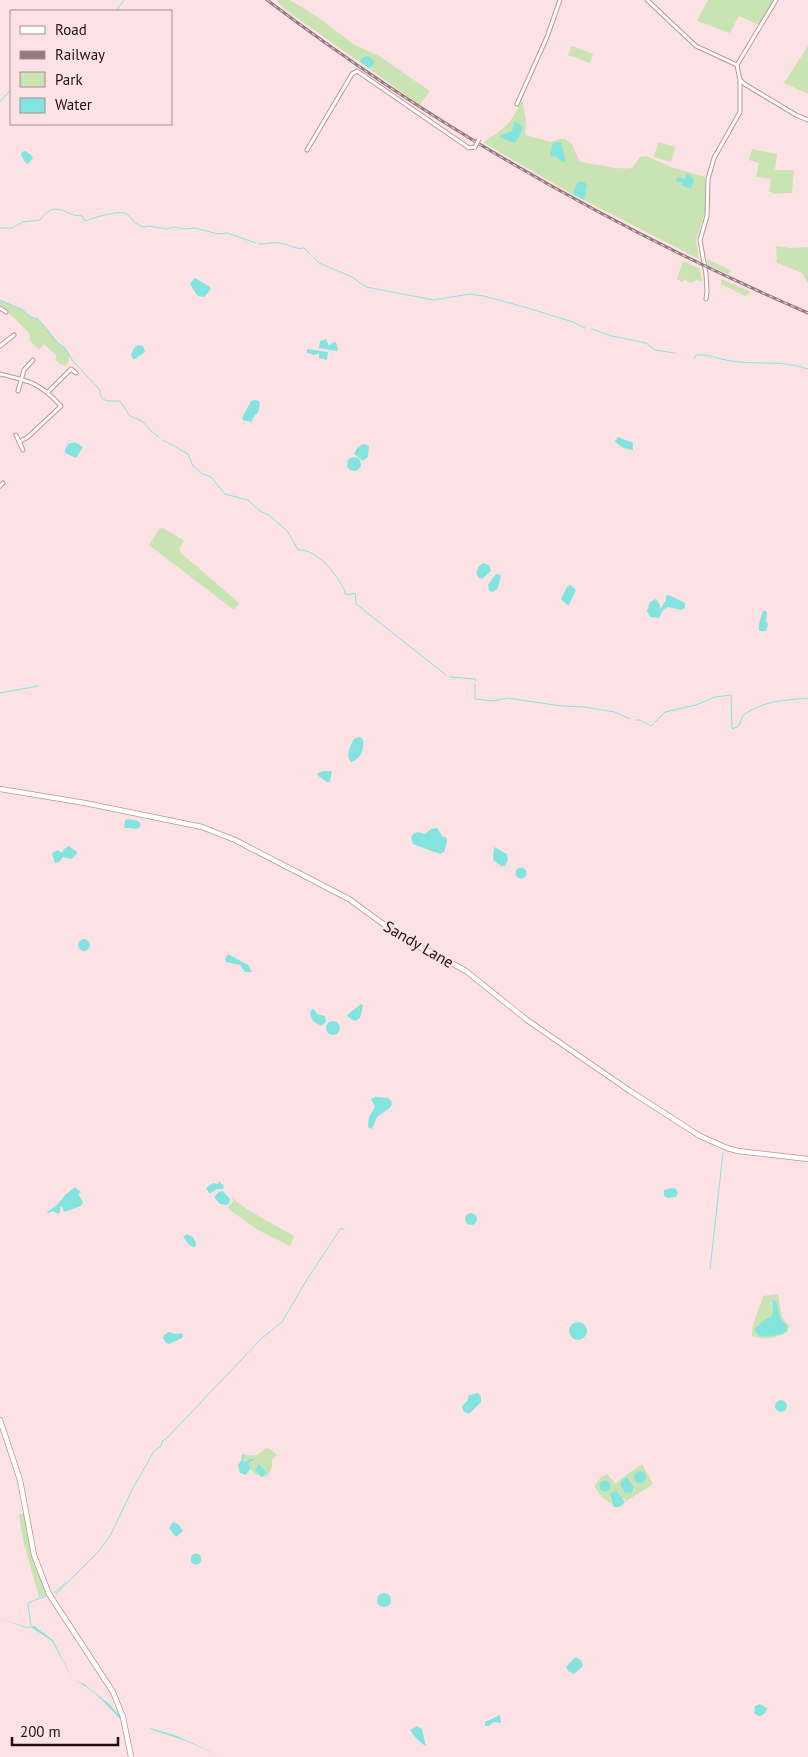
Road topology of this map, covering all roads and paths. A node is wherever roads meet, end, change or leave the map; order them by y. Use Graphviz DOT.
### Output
graph roads {
  1 [pos="560,0"];
  2 [pos="647,0"];
  3 [pos="776,0"];
  4 [pos="737,65"];
  5 [pos="740,80"];
  6 [pos="517,104"];
  7 [pos="808,120"];
  8 [pos="480,139"];
  9 [pos="307,150"];
  10 [pos="706,299"];
  11 [pos="0,308"];
  12 [pos="6,312"];
  13 [pos="13,338"];
  14 [pos="0,346"];
  15 [pos="33,360"];
  16 [pos="76,373"];
  17 [pos="0,374"];
  18 [pos="21,380"];
  19 [pos="18,391"];
  20 [pos="48,392"];
  21 [pos="60,406"];
  22 [pos="65,408"];
  23 [pos="16,435"];
  24 [pos="19,442"];
  25 [pos="23,450"];
  26 [pos="0,789"];
  27 [pos="808,1159"];
  28 [pos="0,1420"];
  29 [pos="131,1757"];
  1 -- 6 [label="street"];
  2 -- 4 [label="street"];
  3 -- 4 [label="street"];
  4 -- 5 [label="street"];
  5 -- 7 [label="street"];
  5 -- 10 [label="street"];
  8 -- 9 [label="street, bridge"];
  11 -- 12 [label="street"];
  13 -- 14 [label="street"];
  15 -- 18 [label="street"];
  16 -- 20 [label="street"];
  17 -- 18 [label="street"];
  18 -- 19 [label="street"];
  18 -- 20 [label="street"];
  20 -- 21 [label="street"];
  21 -- 22 [label="street"];
  21 -- 24 [label="street"];
  23 -- 24 [label="street"];
  24 -- 25 [label="street"];
  26 -- 27 [label="street, Sandy Lane"];
  28 -- 29 [label="street"];
}
